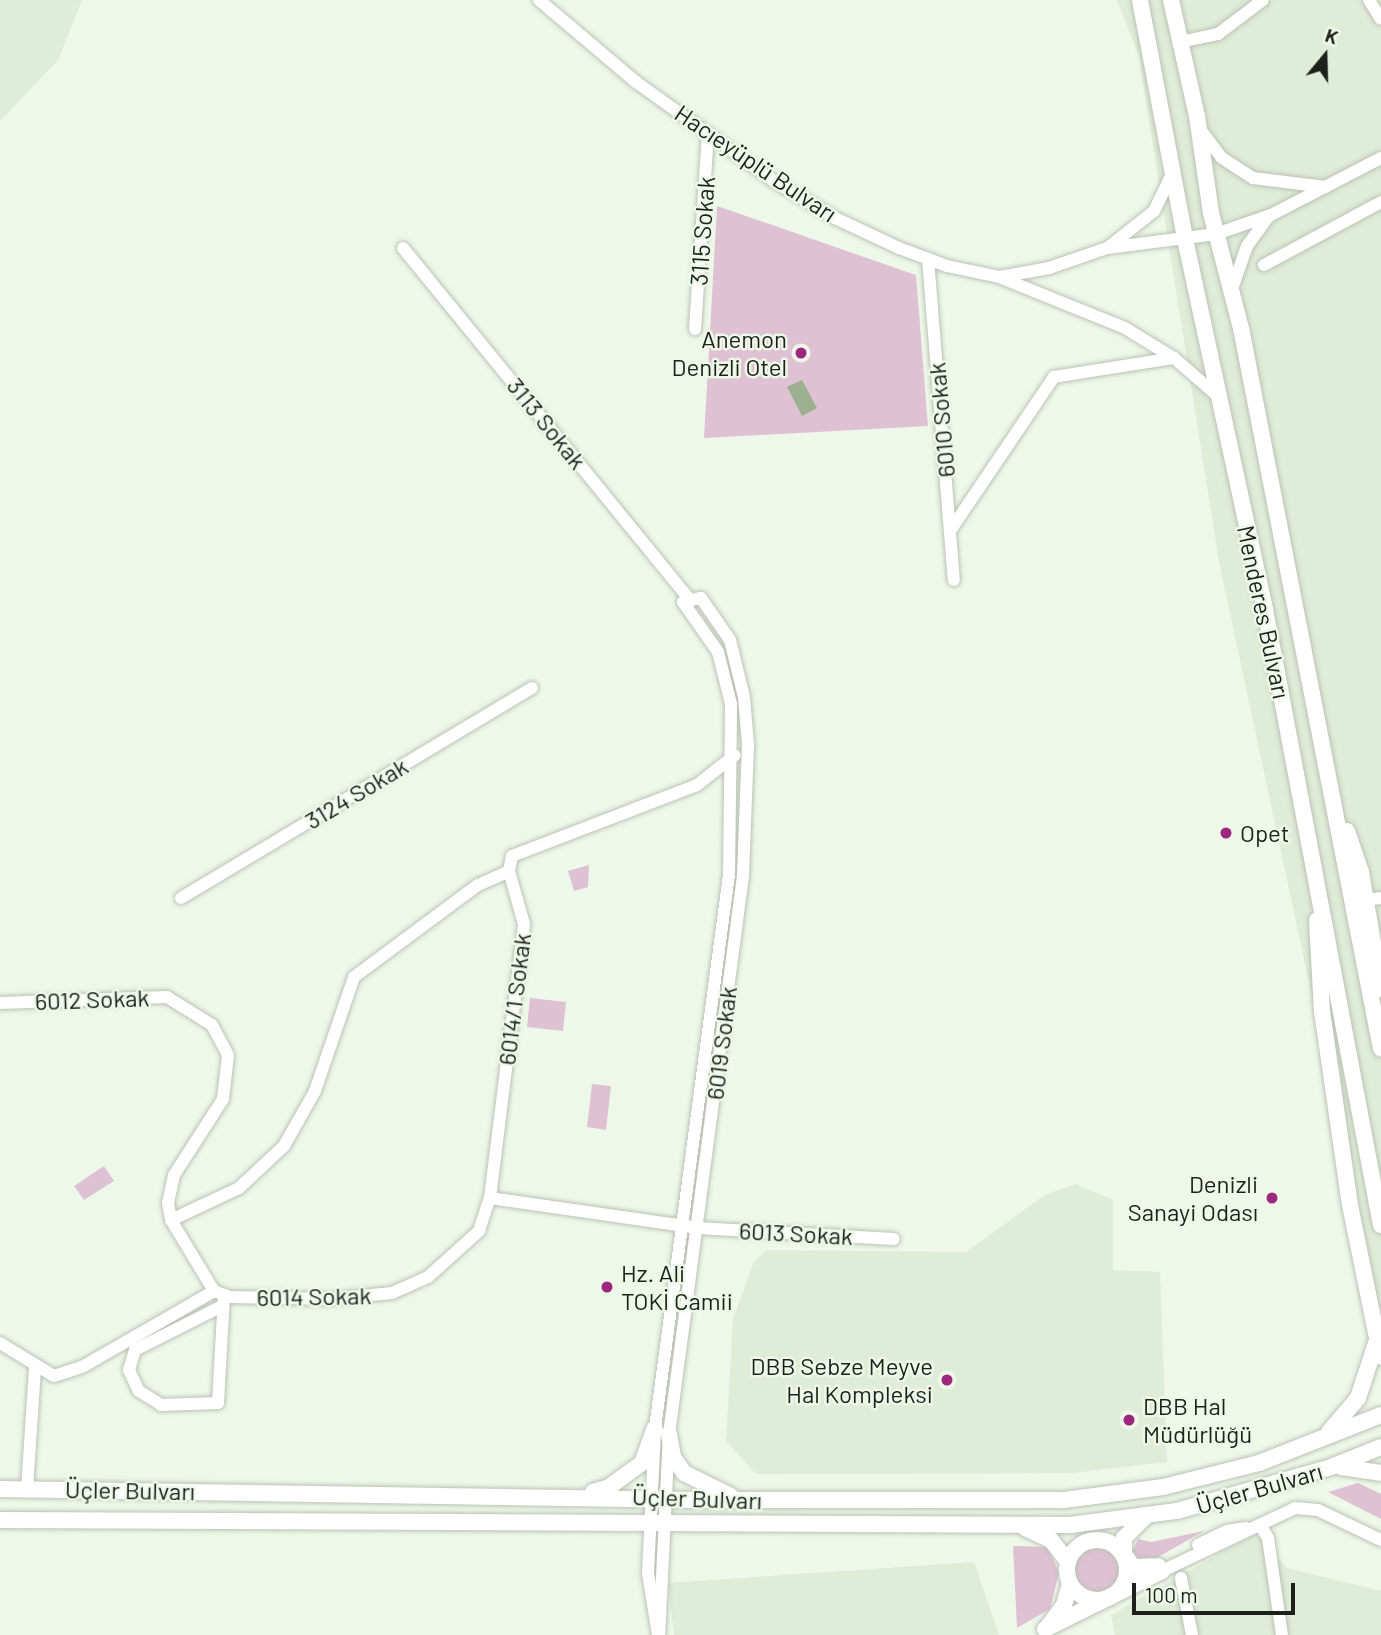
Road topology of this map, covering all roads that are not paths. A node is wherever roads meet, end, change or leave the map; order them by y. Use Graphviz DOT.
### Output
graph roads {
  1 [pos="539,0"];
  2 [pos="1140,0"];
  3 [pos="1171,0"];
  4 [pos="1263,0"];
  5 [pos="1369,0"];
  6 [pos="1381,19"];
  7 [pos="1180,42"];
  8 [pos="1199,128"];
  9 [pos="708,134"];
  10 [pos="1381,158"];
  11 [pos="1173,172"];
  12 [pos="1329,188"];
  13 [pos="1381,202"];
  14 [pos="1270,215"];
  15 [pos="1216,234"];
  16 [pos="1185,239"];
  17 [pos="403,248"];
  18 [pos="1107,248"];
  19 [pos="928,259"];
  20 [pos="1264,265"];
  21 [pos="999,277"];
  22 [pos="1232,293"];
  23 [pos="695,329"];
  24 [pos="1174,358"];
  25 [pos="1219,397"];
  26 [pos="950,531"];
  27 [pos="954,580"];
  28 [pos="691,600"];
  29 [pos="532,688"];
  30 [pos="748,745"];
  31 [pos="733,758"];
  32 [pos="509,871"];
  33 [pos="181,898"];
  34 [pos="1319,900"];
  35 [pos="1366,900"];
  36 [pos="1380,982"];
  37 [pos="0,1003"];
  38 [pos="1381,1049"];
  39 [pos="490,1198"];
  40 [pos="171,1220"];
  41 [pos="1381,1225"];
  42 [pos="680,1226"];
  43 [pos="697,1228"];
  44 [pos="894,1238"];
  45 [pos="219,1298"];
  46 [pos="0,1343"];
  47 [pos="1379,1349"];
  48 [pos="35,1367"];
  49 [pos="1381,1415"];
  50 [pos="662,1431"];
  51 [pos="1320,1439"];
  52 [pos="1381,1447"];
  53 [pos="1331,1467"];
  54 [pos="1381,1474"];
  55 [pos="0,1489"];
  56 [pos="27,1489"];
  57 [pos="563,1495"];
  58 [pos="656,1498"];
  59 [pos="758,1500"];
  60 [pos="1145,1517"];
  61 [pos="0,1520"];
  62 [pos="655,1524"];
  63 [pos="1016,1525"];
  64 [pos="1260,1525"];
  65 [pos="1381,1540"];
  66 [pos="1126,1560"];
  67 [pos="1068,1562"];
  68 [pos="1160,1569"];
  69 [pos="1181,1578"];
  70 [pos="1070,1584"];
  71 [pos="1109,1598"];
  72 [pos="1039,1632"];
  73 [pos="658,1635"];
  74 [pos="1192,1635"];
  75 [pos="1282,1635"];
  1 -- 9 [label="street, Hacıeyüplü Bulvarı"];
  2 -- 11 [label="main road, Menderes Bulvarı"];
  3 -- 7 [label="main road, Menderes Bulvarı"];
  4 -- 7 [label="street"];
  5 -- 6 [label="street"];
  7 -- 8 [label="main road, Menderes Bulvarı"];
  8 -- 12 [label="street"];
  8 -- 15 [label="main road, Menderes Bulvarı"];
  9 -- 19 [label="street, Hacıeyüplü Bulvarı"];
  9 -- 23 [label="street, 3115 Sokak"];
  10 -- 12 [label="street"];
  11 -- 16 [label="main road, Menderes Bulvarı"];
  11 -- 18 [label="street"];
  12 -- 14 [label="street"];
  13 -- 20 [label="street"];
  14 -- 15 [label="street"];
  14 -- 22 [label="street"];
  15 -- 16 [label="street"];
  15 -- 22 [label="main road, Menderes Bulvarı"];
  16 -- 18 [label="street"];
  16 -- 25 [label="main road, Menderes Bulvarı"];
  17 -- 28 [label="street, 3113 Sokak"];
  18 -- 21 [label="street"];
  19 -- 21 [label="street, Hacıeyüplü Bulvarı"];
  19 -- 26 [label="street, 6010 Sokak"];
  21 -- 24 [label="street, Hacıeyüplü Bulvarı"];
  22 -- 35 [label="main road, Menderes Bulvarı"];
  24 -- 25 [label="street, Hacıeyüplü Bulvarı"];
  24 -- 26 [label="street"];
  25 -- 34 [label="main road, Menderes Bulvarı"];
  26 -- 27 [label="street, 6010 Sokak"];
  28 -- 30 [label="street, 6019 Sokak"];
  28 -- 31 [label="street, 6019 Sokak"];
  29 -- 33 [label="street, 3124 Sokak"];
  30 -- 31 [label="street"];
  30 -- 43 [label="street, 6019 Sokak"];
  31 -- 32 [label="street"];
  31 -- 42 [label="street, 6019 Sokak"];
  32 -- 39 [label="street, 6014/1 Sokak"];
  32 -- 40 [label="street"];
  34 -- 41 [label="main road, Menderes Bulvarı"];
  34 -- 47 [label="main road"];
  35 -- 36 [label="main road"];
  35 -- 38 [label="main road"];
  37 -- 40 [label="street, 6012 Sokak"];
  39 -- 42 [label="street"];
  39 -- 45 [label="street, 6014 Sokak"];
  40 -- 45 [label="street"];
  42 -- 43 [label="street"];
  42 -- 50 [label="street, 6019 Sokak"];
  43 -- 44 [label="street, 6013 Sokak"];
  43 -- 50 [label="street, 6019 Sokak"];
  45 -- 45 [label="street"];
  45 -- 48 [label="street"];
  46 -- 48 [label="street"];
  47 -- 51 [label="main road"];
  48 -- 56 [label="street"];
  49 -- 51 [label="main road, Üçler Bulvarı"];
  50 -- 57 [label="main road"];
  50 -- 58 [label="street, 6019 Sokak"];
  50 -- 59 [label="main road"];
  51 -- 59 [label="main road, Üçler Bulvarı"];
  52 -- 53 [label="main road, Üçler Bulvarı"];
  53 -- 54 [label="main road"];
  53 -- 60 [label="main road, Üçler Bulvarı"];
  55 -- 56 [label="main road, Üçler Bulvarı"];
  56 -- 57 [label="main road, Üçler Bulvarı"];
  57 -- 58 [label="main road, Üçler Bulvarı"];
  58 -- 59 [label="main road, Üçler Bulvarı"];
  58 -- 62 [label="street, 6019 Sokak"];
  60 -- 63 [label="main road, Üçler Bulvarı"];
  60 -- 66 [label="main road"];
  61 -- 62 [label="main road, Üçler Bulvarı"];
  62 -- 63 [label="main road, Üçler Bulvarı"];
  62 -- 73 [label="street, 6019 Sokak"];
  63 -- 67 [label="main road"];
  64 -- 65 [label="street"];
  64 -- 68 [label="street"];
  64 -- 75 [label="street"];
  66 -- 67 [label="main road"];
  66 -- 68 [label="main road"];
  66 -- 71 [label="main road"];
  67 -- 70 [label="main road"];
  68 -- 71 [label="main road"];
  69 -- 74 [label="street"];
  70 -- 71 [label="main road"];
  70 -- 72 [label="main road"];
  71 -- 72 [label="main road"];
}
